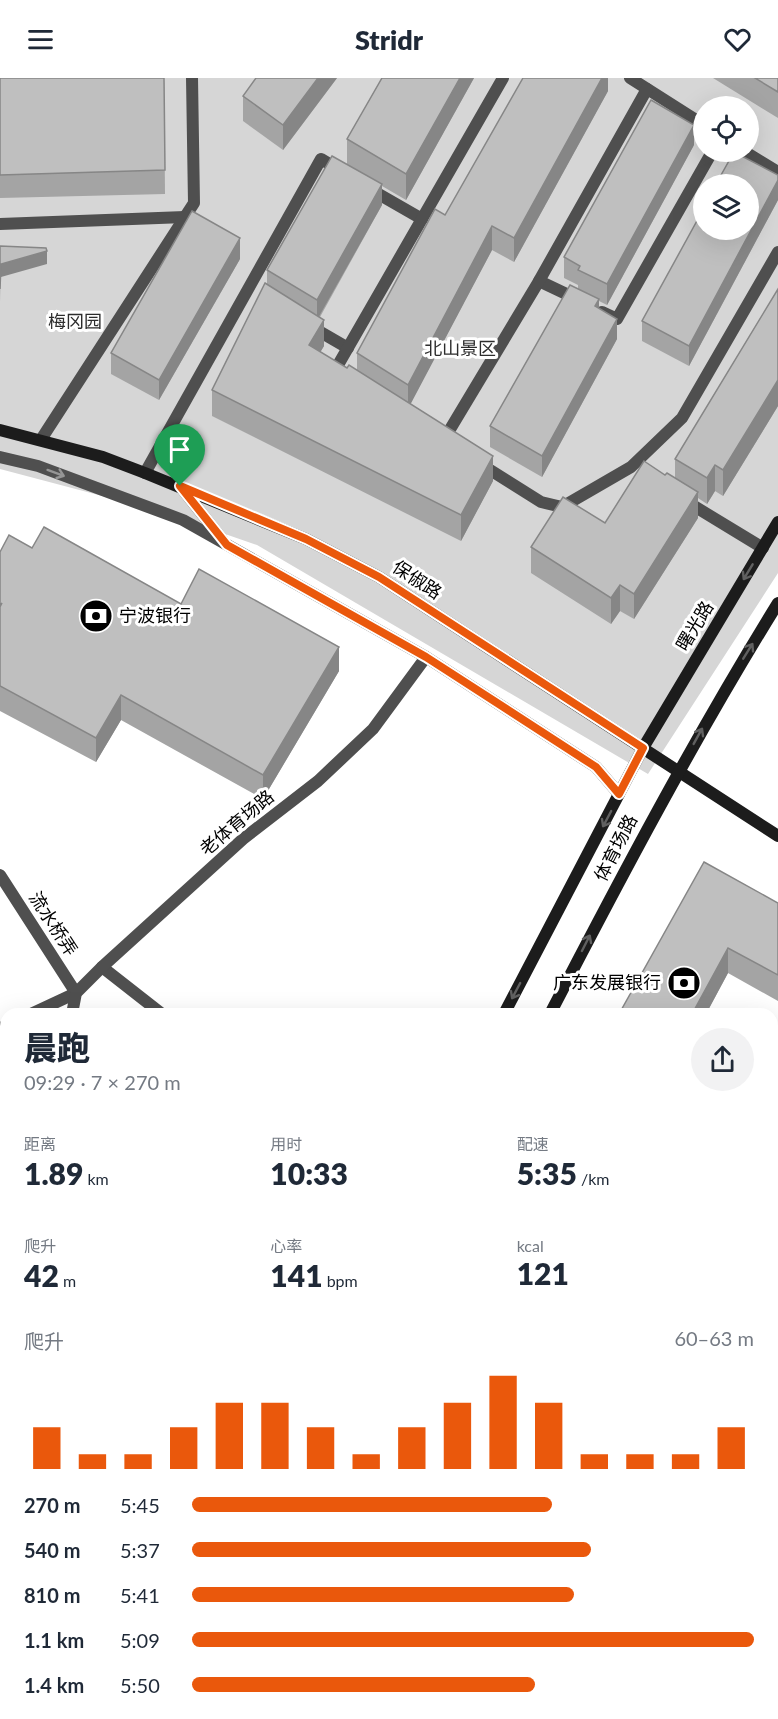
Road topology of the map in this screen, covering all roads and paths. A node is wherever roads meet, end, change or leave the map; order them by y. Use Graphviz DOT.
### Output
graph roads {
  1 [pos="192,78"];
  2 [pos="503,78"];
  3 [pos="630,78"];
  4 [pos="647,89"];
  5 [pos="693,118"];
  6 [pos="759,160"];
  7 [pos="706,162"];
  8 [pos="778,172"];
  9 [pos="185,217"];
  10 [pos="422,219"];
  11 [pos="0,224"];
  12 [pos="778,252"];
  13 [pos="539,281"];
  14 [pos="298,318"];
  15 [pos="348,348"];
  16 [pos="344,378"];
  17 [pos="0,430"];
  18 [pos="42,438"];
  19 [pos="443,441"];
  20 [pos="0,457"];
  21 [pos="472,459"];
  22 [pos="145,472"];
  23 [pos="180,486"];
  24 [pos="671,492"];
  25 [pos="778,522"];
  26 [pos="227,545"];
  27 [pos="762,548"];
  28 [pos="778,603"];
  29 [pos="426,657"];
  30 [pos="643,748"];
  31 [pos="678,772"];
  32 [pos="619,794"];
  33 [pos="778,836"];
  34 [pos="0,874"];
  35 [pos="102,967"];
  36 [pos="76,993"];
  37 [pos="44,1008"];
  38 [pos="73,1008"];
  39 [pos="154,1008"];
  40 [pos="507,1008"];
  41 [pos="553,1008"];
  1 -- 9 [label="street"];
  2 -- 10 [label="street"];
  3 -- 4 [label="street"];
  4 -- 5 [label="street"];
  4 -- 13 [label="street"];
  6 -- 8 [label="street"];
  7 -- 13 [label="street"];
  9 -- 11 [label="street"];
  9 -- 18 [label="street"];
  10 -- 15 [label="street"];
  10 -- 22 [label="street"];
  12 -- 21 [label="street"];
  13 -- 19 [label="street"];
  14 -- 15 [label="street"];
  15 -- 16 [label="street"];
  17 -- 18 [label="main road, 保俶路"];
  18 -- 22 [label="main road, 保俶路"];
  20 -- 26 [label="street, one-way"];
  22 -- 23 [label="main road, 保俶路"];
  23 -- 26 [label="street"];
  23 -- 30 [label="main road, 保俶路"];
  24 -- 27 [label="street"];
  25 -- 27 [label="main road, 曙光路"];
  26 -- 29 [label="street"];
  27 -- 30 [label="main road, 曙光路, one-way"];
  31 -- 28 [label="main road, 体育场路, one-way"];
  29 -- 32 [label="street"];
  29 -- 35 [label="street, 老体育场路"];
  30 -- 31 [label="main road, 保俶路"];
  30 -- 32 [label="main road, 体育场路"];
  31 -- 33 [label="main road, 保俶路"];
  41 -- 31 [label="main road, 体育场路, one-way"];
  32 -- 40 [label="main road, 体育场路, one-way"];
  34 -- 36 [label="street, 流水桥弄"];
  35 -- 36 [label="street, 老体育场路"];
  35 -- 39 [label="street"];
  36 -- 37 [label="street"];
  36 -- 38 [label="street"];
}
